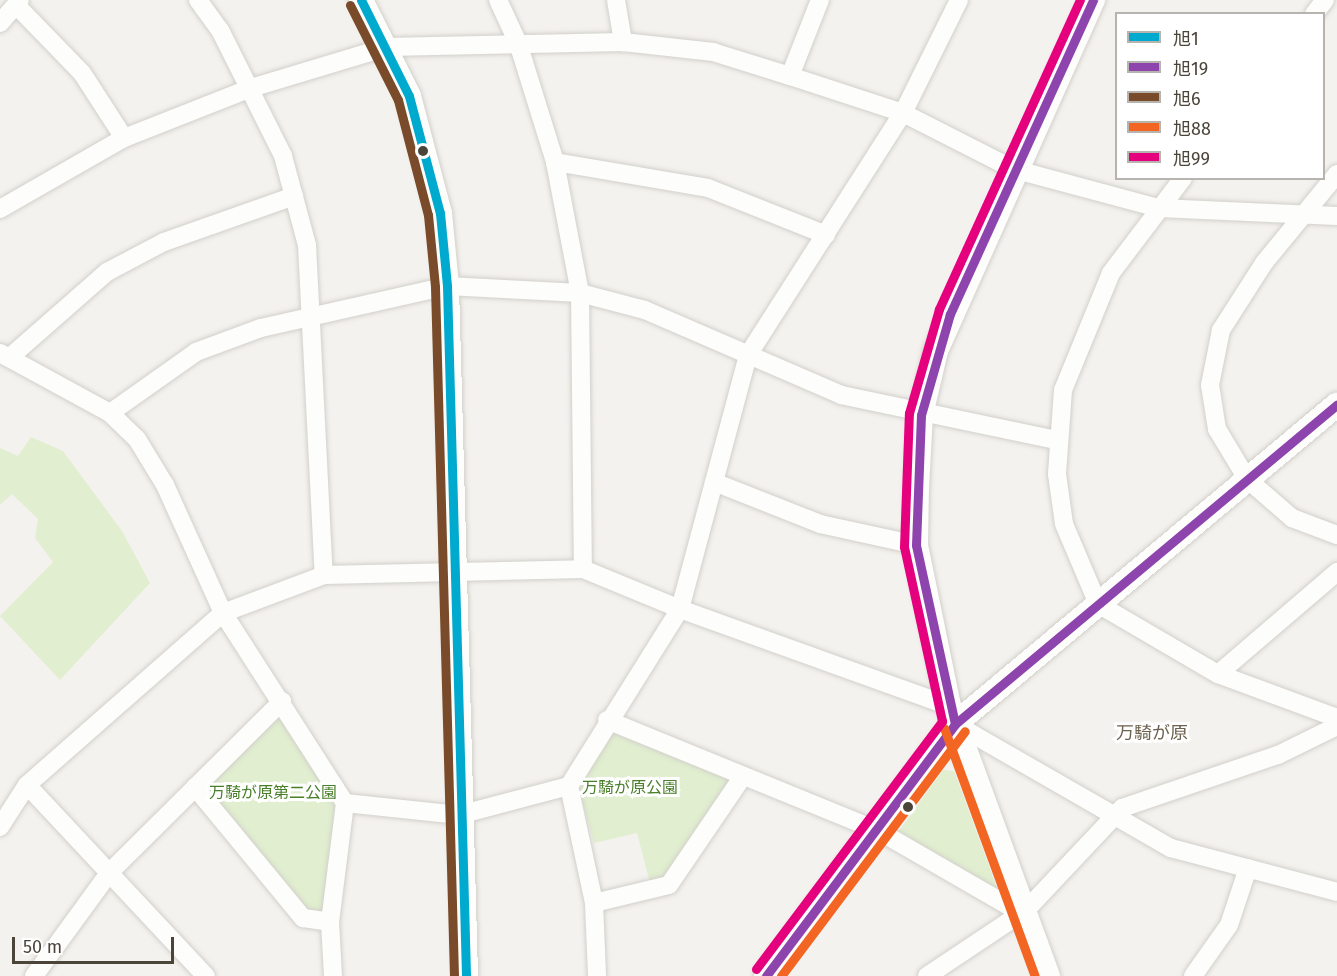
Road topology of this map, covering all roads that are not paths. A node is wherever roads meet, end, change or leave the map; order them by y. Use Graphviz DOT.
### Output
graph roads {
  1 [pos="198,0"];
  2 [pos="361,0"];
  3 [pos="498,0"];
  4 [pos="616,0"];
  5 [pos="820,0"];
  6 [pos="959,0"];
  7 [pos="1092,0"];
  8 [pos="1325,0"];
  9 [pos="19,3"];
  10 [pos="1316,12"];
  11 [pos="0,23"];
  12 [pos="622,42"];
  13 [pos="518,44"];
  14 [pos="387,47"];
  15 [pos="790,76"];
  16 [pos="251,88"];
  17 [pos="903,113"];
  18 [pos="124,138"];
  19 [pos="555,162"];
  20 [pos="1013,169"];
  21 [pos="1337,174"];
  22 [pos="1181,180"];
  23 [pos="294,196"];
  24 [pos="1159,208"];
  25 [pos="0,209"];
  26 [pos="1307,212"];
  27 [pos="1337,216"];
  28 [pos="826,235"];
  29 [pos="447,286"];
  30 [pos="580,293"];
  31 [pos="314,315"];
  32 [pos="748,355"];
  33 [pos="4,356"];
  34 [pos="1337,405"];
  35 [pos="110,413"];
  36 [pos="921,416"];
  37 [pos="1056,440"];
  38 [pos="1247,479"];
  39 [pos="714,482"];
  40 [pos="1337,535"];
  41 [pos="916,545"];
  42 [pos="454,568"];
  43 [pos="583,569"];
  44 [pos="1337,572"];
  45 [pos="324,575"];
  46 [pos="1098,604"];
  47 [pos="680,609"];
  48 [pos="223,613"];
  49 [pos="1218,674"];
  50 [pos="282,701"];
  51 [pos="952,715"];
  52 [pos="1337,718"];
  53 [pos="607,720"];
  54 [pos="1337,726"];
  55 [pos="743,776"];
  56 [pos="27,785"];
  57 [pos="569,786"];
  58 [pos="195,787"];
  59 [pos="345,802"];
  60 [pos="459,815"];
  61 [pos="1109,818"];
  62 [pos="0,827"];
  63 [pos="877,830"];
  64 [pos="1248,868"];
  65 [pos="109,873"];
  66 [pos="1337,892"];
  67 [pos="594,903"];
  68 [pos="1024,912"];
  69 [pos="330,922"];
  70 [pos="1198,974"];
  71 [pos="37,975"];
  72 [pos="206,976"];
  73 [pos="333,976"];
  74 [pos="466,976"];
  75 [pos="597,976"];
  76 [pos="766,976"];
  77 [pos="927,976"];
  78 [pos="1048,976"];
  1 -- 16 [label="street"];
  2 -- 14 [label="street"];
  3 -- 13 [label="street"];
  4 -- 12 [label="street"];
  5 -- 15 [label="street"];
  6 -- 17 [label="street"];
  7 -- 20 [label="street"];
  8 -- 10 [label="street"];
  9 -- 11 [label="street"];
  9 -- 18 [label="street"];
  12 -- 13 [label="street"];
  12 -- 15 [label="street"];
  13 -- 14 [label="street"];
  13 -- 19 [label="street"];
  14 -- 16 [label="street"];
  14 -- 29 [label="street"];
  15 -- 17 [label="street"];
  16 -- 18 [label="street"];
  16 -- 23 [label="street"];
  17 -- 20 [label="street"];
  17 -- 28 [label="street"];
  18 -- 25 [label="street"];
  19 -- 28 [label="street"];
  19 -- 30 [label="street"];
  20 -- 24 [label="street"];
  20 -- 36 [label="street"];
  21 -- 26 [label="street"];
  22 -- 24 [label="street"];
  23 -- 31 [label="street"];
  23 -- 33 [label="street"];
  24 -- 26 [label="street"];
  24 -- 37 [label="street"];
  26 -- 27 [label="street"];
  26 -- 38 [label="street"];
  28 -- 32 [label="street"];
  29 -- 30 [label="street"];
  29 -- 31 [label="street"];
  29 -- 42 [label="street"];
  30 -- 32 [label="street"];
  30 -- 43 [label="street"];
  31 -- 35 [label="street"];
  31 -- 45 [label="street"];
  32 -- 36 [label="street"];
  32 -- 39 [label="street"];
  33 -- 35 [label="street"];
  34 -- 38 [label="street"];
  35 -- 48 [label="street"];
  36 -- 37 [label="street"];
  36 -- 41 [label="street"];
  37 -- 46 [label="street"];
  38 -- 40 [label="street"];
  38 -- 46 [label="street"];
  39 -- 41 [label="street"];
  39 -- 47 [label="street"];
  41 -- 51 [label="street"];
  42 -- 43 [label="street"];
  42 -- 45 [label="street"];
  42 -- 60 [label="street"];
  43 -- 47 [label="street"];
  44 -- 49 [label="street"];
  45 -- 48 [label="street"];
  46 -- 49 [label="street"];
  46 -- 51 [label="street"];
  47 -- 51 [label="street"];
  47 -- 53 [label="street"];
  48 -- 50 [label="street"];
  48 -- 56 [label="street"];
  49 -- 52 [label="street"];
  50 -- 58 [label="street"];
  50 -- 59 [label="street"];
  51 -- 61 [label="street"];
  51 -- 63 [label="street"];
  51 -- 68 [label="street"];
  53 -- 55 [label="street"];
  53 -- 57 [label="street"];
  54 -- 61 [label="street"];
  55 -- 63 [label="street"];
  55 -- 67 [label="street"];
  56 -- 62 [label="street"];
  56 -- 65 [label="street"];
  57 -- 60 [label="street"];
  57 -- 67 [label="street"];
  58 -- 65 [label="street"];
  58 -- 69 [label="street"];
  59 -- 60 [label="street"];
  59 -- 69 [label="street"];
  60 -- 74 [label="street"];
  61 -- 64 [label="street"];
  61 -- 68 [label="street"];
  63 -- 68 [label="street"];
  63 -- 76 [label="street"];
  64 -- 66 [label="street"];
  64 -- 70 [label="street"];
  65 -- 71 [label="street"];
  65 -- 72 [label="street"];
  67 -- 75 [label="street"];
  68 -- 77 [label="street"];
  68 -- 78 [label="street"];
  69 -- 73 [label="street"];
}
